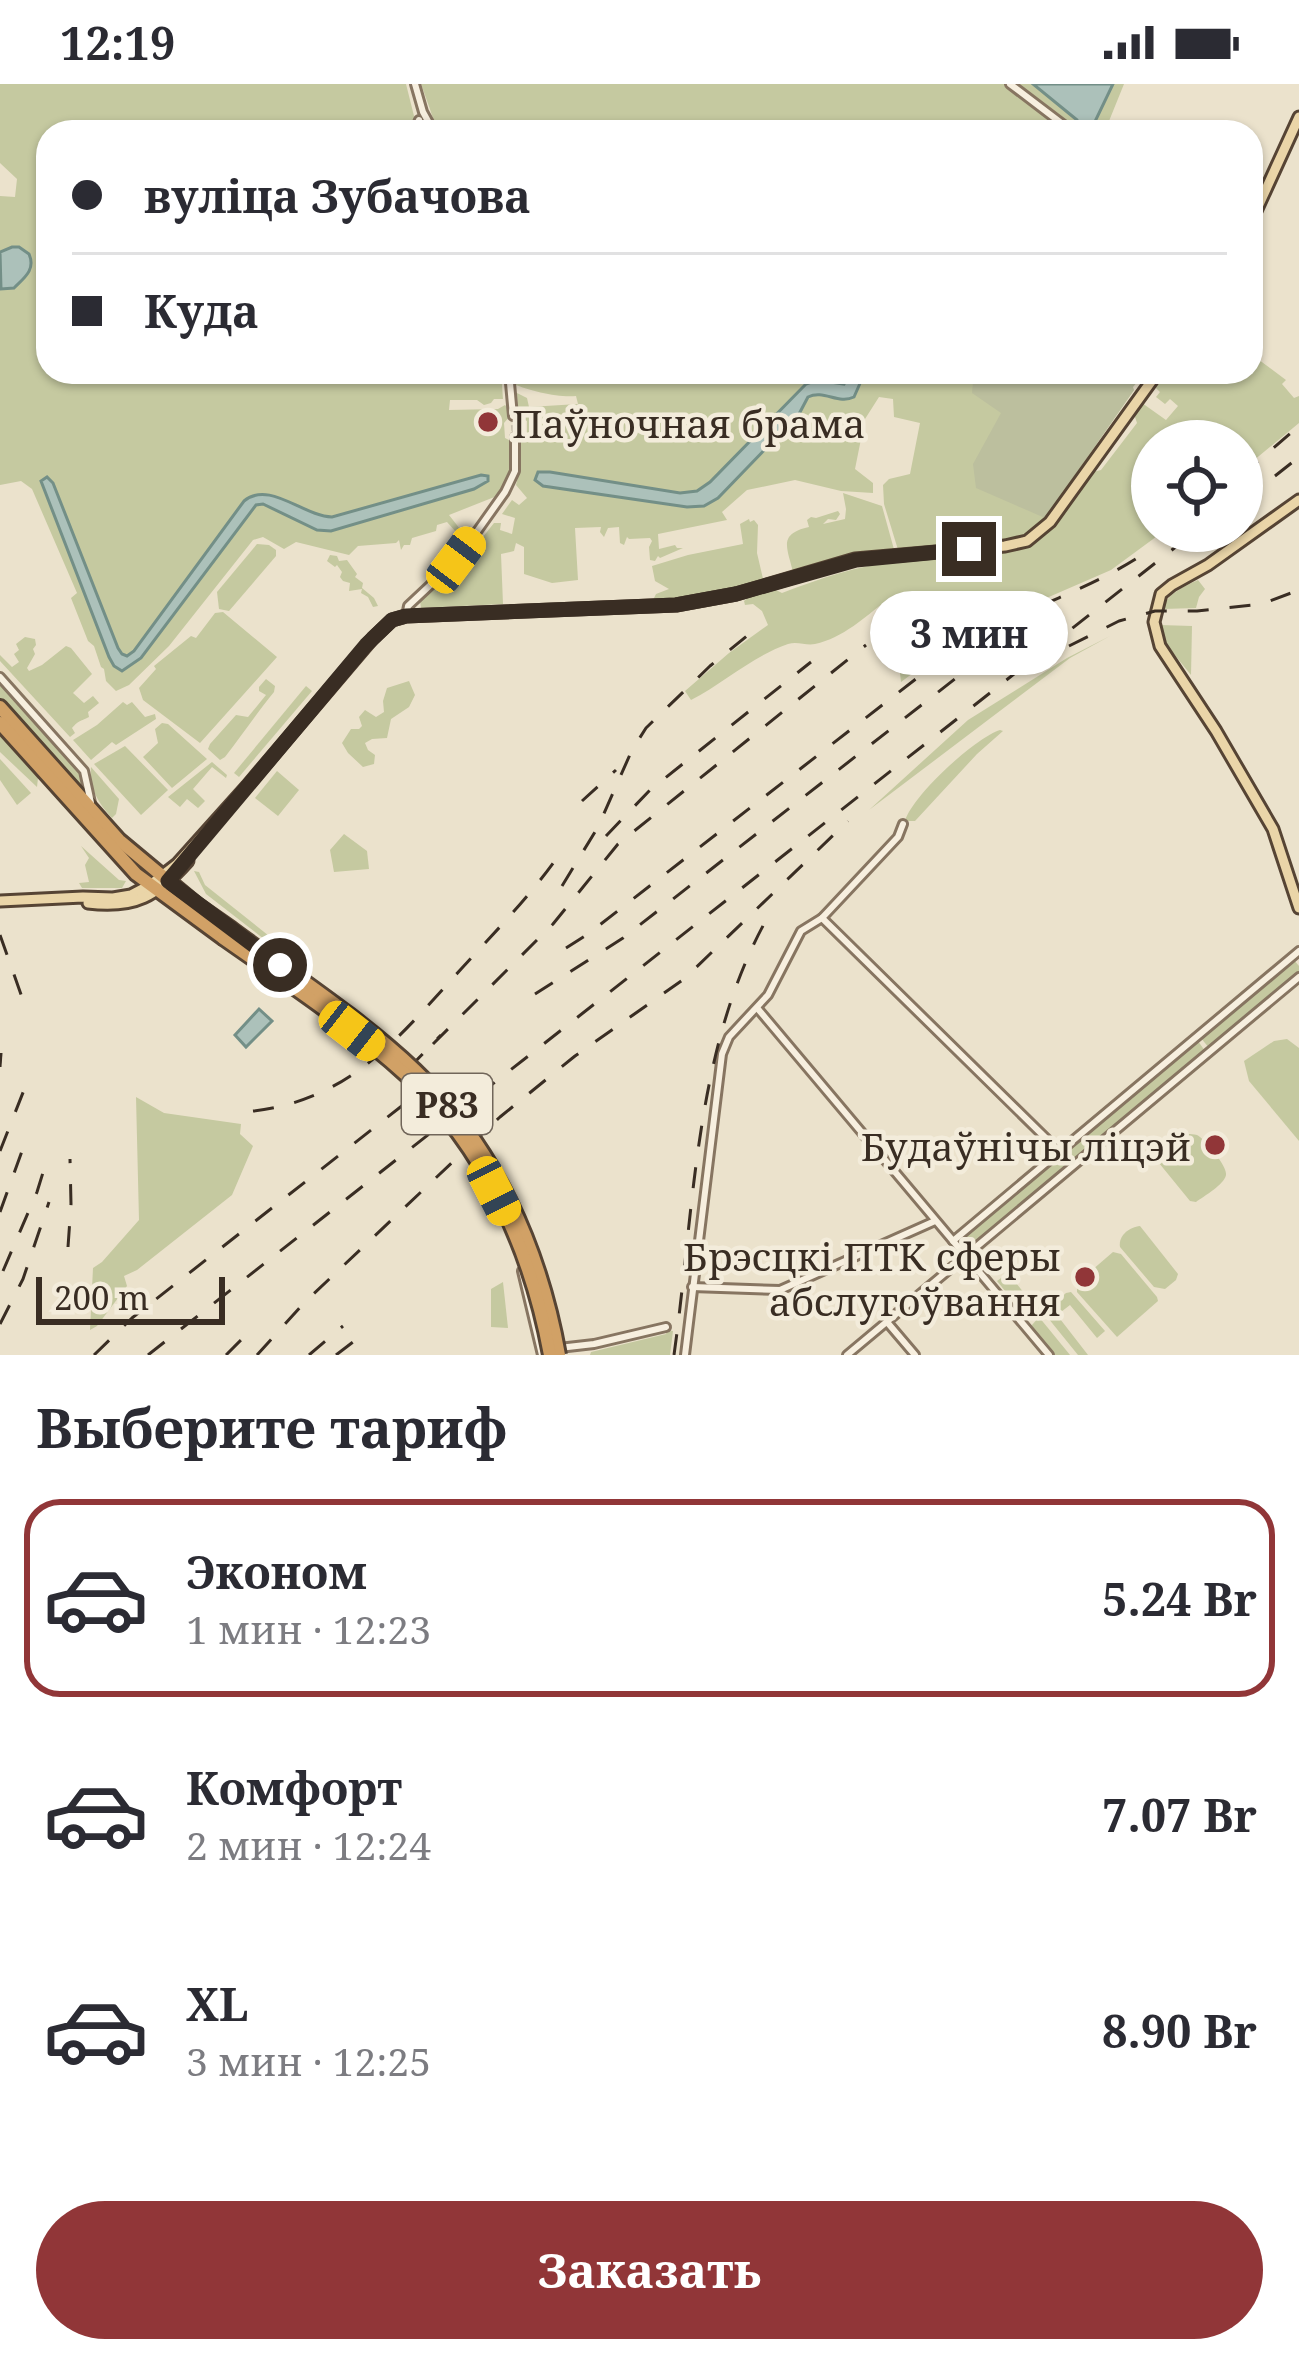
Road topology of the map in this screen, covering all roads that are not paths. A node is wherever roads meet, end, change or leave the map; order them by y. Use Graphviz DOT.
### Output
graph roads {
  1 [pos="415,84"];
  2 [pos="1010,84"];
  3 [pos="1299,117"];
  4 [pos="427,120"];
  5 [pos="1057,120"];
  6 [pos="1263,196"];
  7 [pos="510,384"];
  8 [pos="1149,384"];
  9 [pos="513,416"];
  10 [pos="515,437"];
  11 [pos="1299,500"];
  12 [pos="406,616"];
  13 [pos="0,677"];
  14 [pos="0,706"];
  15 [pos="0,723"];
  16 [pos="93,809"];
  17 [pos="903,824"];
  18 [pos="159,883"];
  19 [pos="3,900"];
  20 [pos="1299,908"];
  21 [pos="822,918"];
  22 [pos="226,933"];
  23 [pos="1299,951"];
  24 [pos="1299,977"];
  25 [pos="757,1008"];
  26 [pos="1059,1152"];
  27 [pos="502,1196"];
  28 [pos="935,1221"];
  29 [pos="953,1240"];
  30 [pos="966,1256"];
  31 [pos="692,1287"];
  32 [pos="887,1322"];
  33 [pos="666,1327"];
  34 [pos="541,1354"];
  35 [pos="559,1355"];
  36 [pos="685,1355"];
  37 [pos="848,1355"];
  38 [pos="915,1355"];
  39 [pos="1049,1355"];
  1 -- 4 [label="street"];
  2 -- 5 [label="street"];
  3 -- 6 [label="main road"];
  7 -- 9 [label="street"];
  8 -- 12 [label="main road"];
  10 -- 12 [label="street"];
  11 -- 20 [label="main road"];
  12 -- 18 [label="main road"];
  13 -- 16 [label="street"];
  14 -- 16 [label="highway, Р83"];
  15 -- 18 [label="highway, Р83"];
  16 -- 18 [label="highway, Р83"];
  17 -- 21 [label="street"];
  18 -- 19 [label="main road"];
  18 -- 22 [label="highway, Р83"];
  21 -- 25 [label="street"];
  21 -- 26 [label="street"];
  22 -- 34 [label="highway, Р83, bridge"];
  22 -- 35 [label="highway, Р83, bridge"];
  23 -- 26 [label="street"];
  24 -- 30 [label="street"];
  25 -- 28 [label="street"];
  25 -- 31 [label="street"];
  26 -- 29 [label="street"];
  27 -- 34 [label="street"];
  28 -- 29 [label="street"];
  28 -- 31 [label="street"];
  29 -- 30 [label="street"];
  30 -- 32 [label="street"];
  30 -- 39 [label="street"];
  31 -- 36 [label="street"];
  32 -- 37 [label="street"];
  32 -- 38 [label="street"];
  33 -- 34 [label="street"];
}
